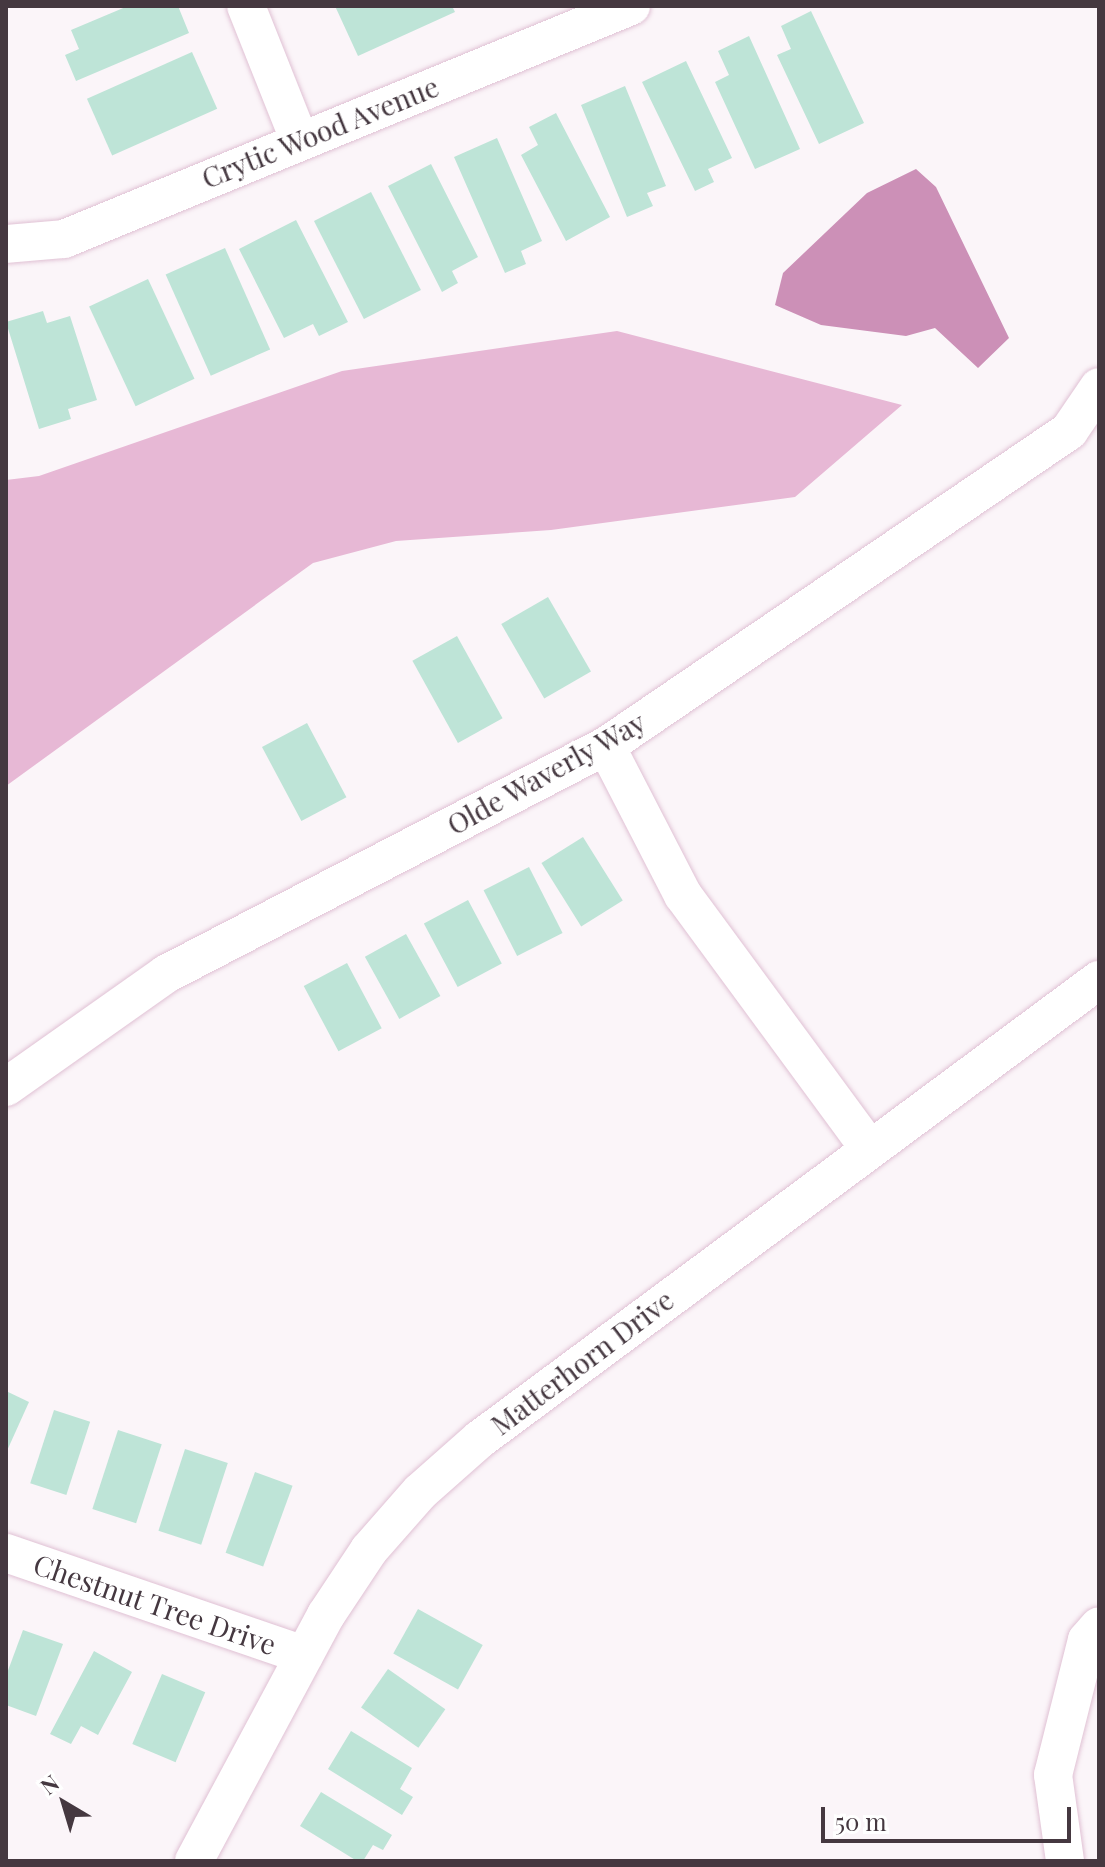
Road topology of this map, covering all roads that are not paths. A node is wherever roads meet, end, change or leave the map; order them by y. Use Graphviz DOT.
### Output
graph roads {
  1 [pos="246,6"];
  2 [pos="631,6"];
  3 [pos="299,139"];
  4 [pos="6,244"];
  5 [pos="1099,387"];
  6 [pos="1084,429"];
  7 [pos="606,746"];
  8 [pos="1099,980"];
  9 [pos="6,1087"];
  10 [pos="868,1147"];
  11 [pos="6,1553"];
  12 [pos="1099,1626"];
  13 [pos="304,1655"];
  14 [pos="194,1861"];
  15 [pos="1065,1861"];
  1 -- 3 [label="street"];
  2 -- 3 [label="street, Crytic Wood Avenue"];
  3 -- 4 [label="street, Crytic Wood Avenue"];
  5 -- 6 [label="street, Olde Waverly Way"];
  6 -- 7 [label="street, Olde Waverly Way"];
  7 -- 9 [label="street, Olde Waverly Way"];
  7 -- 10 [label="street"];
  8 -- 10 [label="street, Matterhorn Drive"];
  10 -- 13 [label="street, Matterhorn Drive"];
  11 -- 13 [label="street, Chestnut Tree Drive"];
  12 -- 15 [label="street"];
  13 -- 14 [label="street, Matterhorn Drive"];
}
